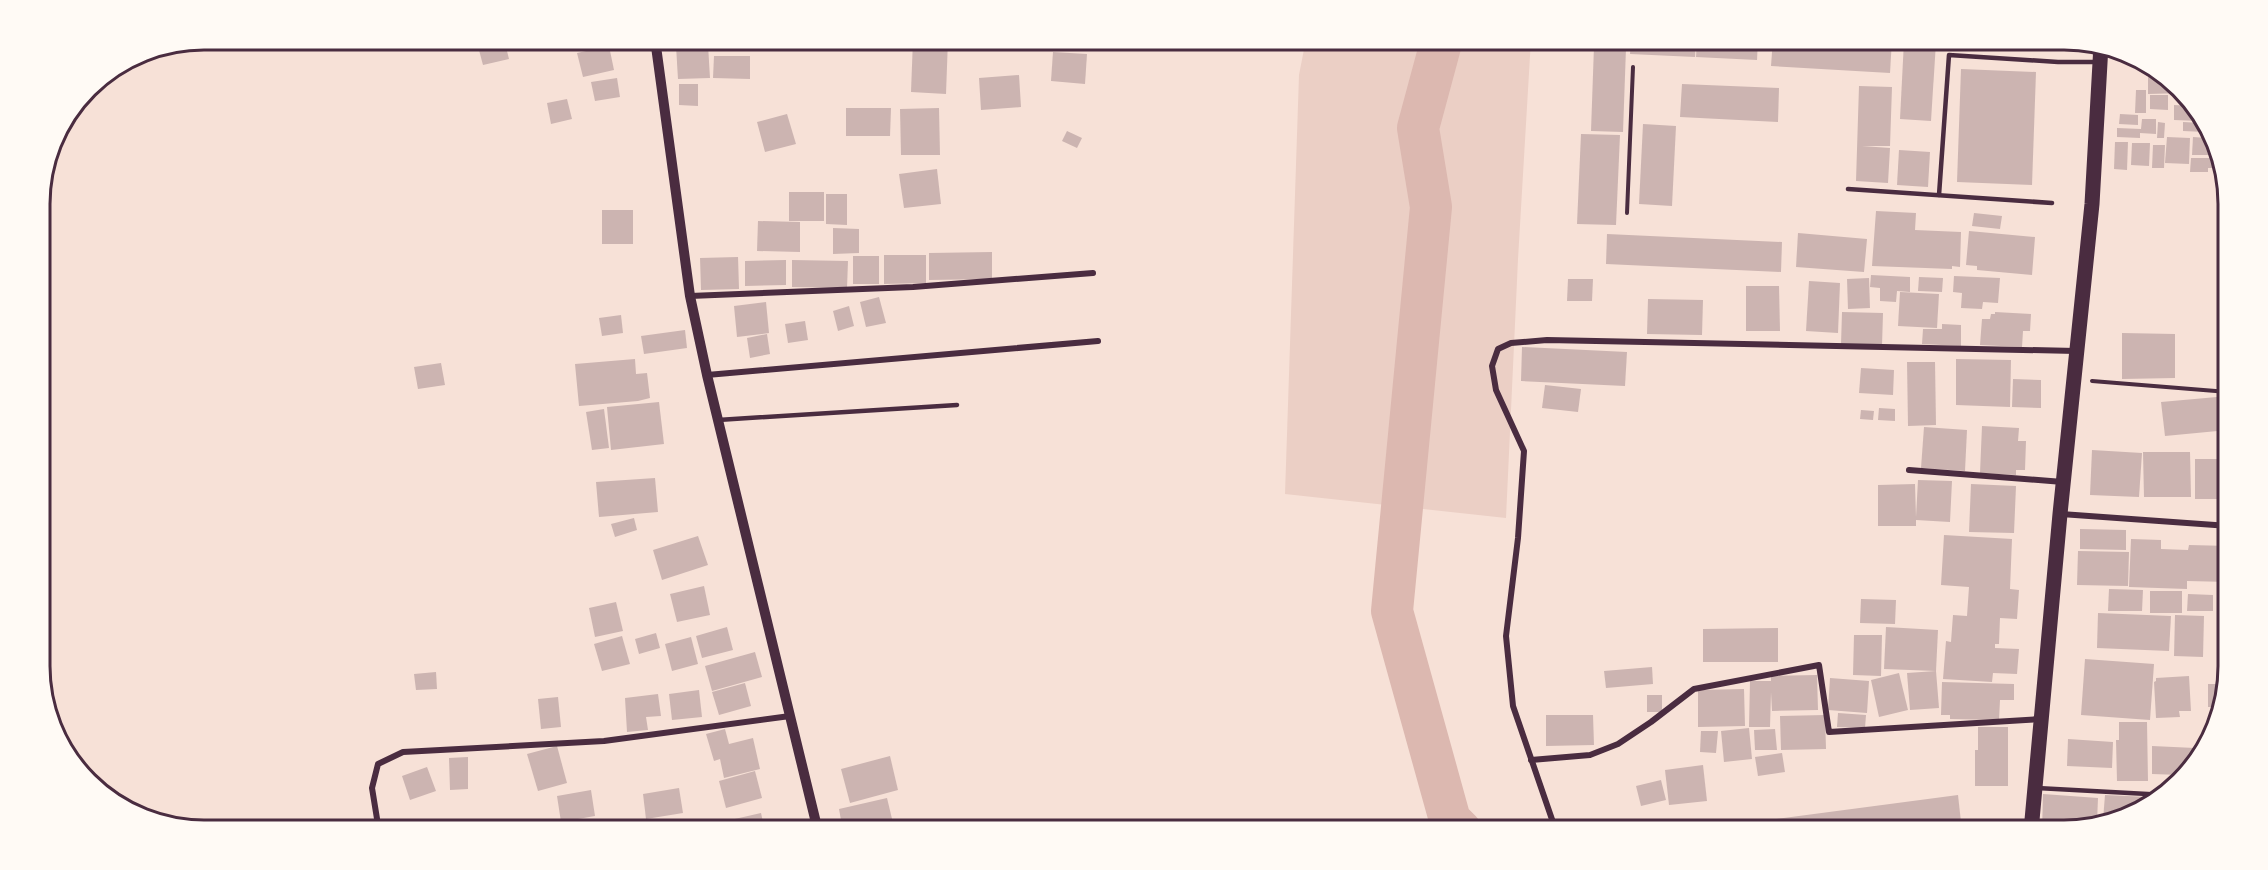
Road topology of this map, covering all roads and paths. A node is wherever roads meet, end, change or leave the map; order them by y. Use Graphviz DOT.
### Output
graph roads {
  1 [pos="656,50"];
  2 [pos="2100,54"];
  3 [pos="2100,62"];
  4 [pos="1633,67"];
  5 [pos="1848,189"];
  6 [pos="1939,195"];
  7 [pos="2052,203"];
  8 [pos="1627,213"];
  9 [pos="1093,273"];
  10 [pos="690,296"];
  11 [pos="1098,341"];
  12 [pos="2077,351"];
  13 [pos="707,375"];
  14 [pos="2074,380"];
  15 [pos="2218,391"];
  16 [pos="957,405"];
  17 [pos="718,420"];
  18 [pos="1909,470"];
  19 [pos="2064,482"];
  20 [pos="2060,514"];
  21 [pos="2218,525"];
  22 [pos="791,716"];
  23 [pos="2042,719"];
  24 [pos="1531,760"];
  25 [pos="2036,788"];
  26 [pos="2150,794"];
  27 [pos="377,820"];
  28 [pos="815,820"];
  29 [pos="1552,820"];
  30 [pos="2032,820"];
  1 -- 10 [label="street"];
  2 -- 3 [label="main road"];
  3 -- 6 [label="lane"];
  3 -- 12 [label="main road"];
  4 -- 8 [label="path"];
  5 -- 6 [label="lane"];
  6 -- 7 [label="lane"];
  9 -- 10 [label="street"];
  10 -- 13 [label="street"];
  11 -- 13 [label="street"];
  12 -- 14 [label="main road"];
  12 -- 24 [label="street"];
  13 -- 17 [label="street"];
  14 -- 15 [label="path"];
  14 -- 19 [label="main road"];
  16 -- 17 [label="lane"];
  17 -- 22 [label="street"];
  18 -- 19 [label="street"];
  19 -- 20 [label="main road"];
  20 -- 21 [label="street"];
  20 -- 23 [label="main road"];
  22 -- 27 [label="street"];
  22 -- 28 [label="street"];
  23 -- 24 [label="street"];
  23 -- 25 [label="main road"];
  24 -- 29 [label="street"];
  25 -- 26 [label="lane"];
  25 -- 30 [label="main road"];
}
